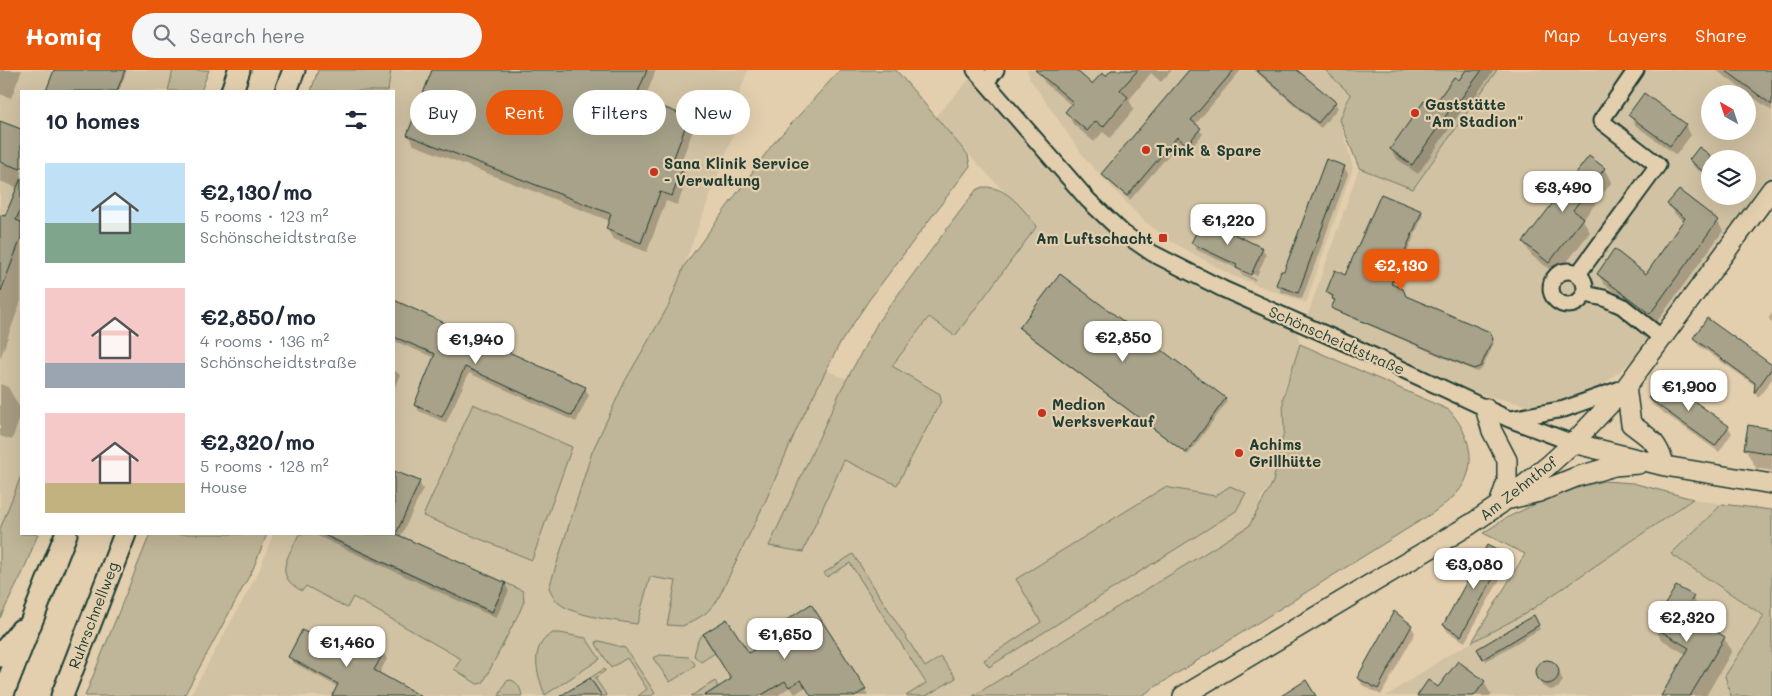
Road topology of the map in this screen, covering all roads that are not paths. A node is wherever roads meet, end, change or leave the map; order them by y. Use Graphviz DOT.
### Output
graph roads {
  1 [pos="239,70"];
  2 [pos="294,70"];
  3 [pos="975,70"];
  4 [pos="996,70"];
  5 [pos="1636,70"];
  6 [pos="986,82"];
  7 [pos="232,90"];
  8 [pos="286,90"];
  9 [pos="1772,189"];
  10 [pos="1578,274"];
  11 [pos="1585,294"];
  12 [pos="1663,339"];
  13 [pos="1626,387"];
  14 [pos="1485,408"];
  15 [pos="1509,419"];
  16 [pos="1573,443"];
  17 [pos="1658,464"];
  18 [pos="1772,484"];
  19 [pos="1502,503"];
  20 [pos="66,535"];
  21 [pos="124,535"];
  22 [pos="37,608"];
  23 [pos="0,656"];
  24 [pos="2,696"];
  25 [pos="62,696"];
  26 [pos="1183,696"];
  1 -- 7 [label="highway"];
  2 -- 8 [label="highway"];
  3 -- 6 [label="street, Schönscheidtstraße"];
  4 -- 6 [label="street"];
  5 -- 10 [label="street"];
  6 -- 14 [label="street, Schönscheidtstraße"];
  9 -- 12 [label="main road, Am Zehnthof"];
  10 -- 11 [label="street"];
  10 -- 11 [label="street"];
  11 -- 12 [label="street"];
  12 -- 13 [label="main road, Am Zehnthof"];
  13 -- 15 [label="street"];
  13 -- 16 [label="main road, Am Zehnthof"];
  13 -- 17 [label="main road"];
  14 -- 15 [label="street, Schönscheidtstraße"];
  14 -- 19 [label="main road"];
  15 -- 16 [label="street, Schönscheidtstraße"];
  16 -- 17 [label="main road, Schönscheidtstraße"];
  16 -- 19 [label="main road, Am Zehnthof"];
  17 -- 18 [label="main road, Schönscheidtstraße"];
  17 -- 19 [label="main road"];
  19 -- 26 [label="main road, Am Zehnthof"];
  20 -- 22 [label="highway"];
  21 -- 25 [label="highway, Ruhrschnellweg"];
  22 -- 23 [label="highway"];
  22 -- 24 [label="highway"];
}
